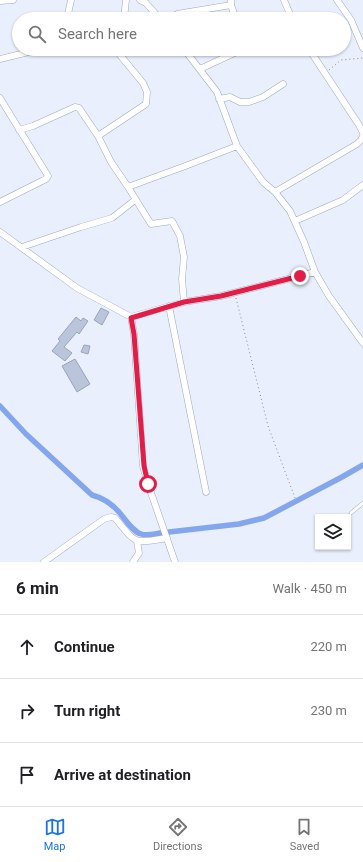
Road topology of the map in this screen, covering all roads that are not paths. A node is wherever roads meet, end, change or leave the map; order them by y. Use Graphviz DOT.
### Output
graph roads {
  1 [pos="13,0"];
  2 [pos="71,0"];
  3 [pos="126,0"];
  4 [pos="140,0"];
  5 [pos="284,0"];
  6 [pos="337,0"];
  7 [pos="0,1"];
  8 [pos="231,3"];
  9 [pos="68,12"];
  10 [pos="125,12"];
  11 [pos="154,12"];
  12 [pos="187,12"];
  13 [pos="289,12"];
  14 [pos="345,12"];
  15 [pos="351,20"];
  16 [pos="363,48"];
  17 [pos="12,56"];
  18 [pos="121,56"];
  19 [pos="190,56"];
  20 [pos="228,56"];
  21 [pos="314,56"];
  22 [pos="0,59"];
  23 [pos="200,69"];
  24 [pos="283,84"];
  25 [pos="0,98"];
  26 [pos="219,99"];
  27 [pos="19,130"];
  28 [pos="363,135"];
  29 [pos="98,136"];
  30 [pos="237,146"];
  31 [pos="363,185"];
  32 [pos="128,187"];
  33 [pos="275,192"];
  34 [pos="135,200"];
  35 [pos="0,202"];
  36 [pos="295,221"];
  37 [pos="0,232"];
  38 [pos="22,247"];
  39 [pos="315,272"];
  40 [pos="184,302"];
  41 [pos="170,306"];
  42 [pos="131,318"];
  43 [pos="363,343"];
  44 [pos="206,492"];
  45 [pos="363,503"];
  46 [pos="351,513"];
  47 [pos="166,538"];
  48 [pos="137,541"];
  49 [pos="44,562"];
  50 [pos="133,562"];
  51 [pos="175,562"];
  1 -- 7 [label="street"];
  2 -- 9 [label="street"];
  3 -- 10 [label="street"];
  4 -- 11 [label="street"];
  5 -- 13 [label="street"];
  6 -- 14 [label="street"];
  8 -- 12 [label="street"];
  15 -- 16 [label="street"];
  17 -- 22 [label="street"];
  18 -- 29 [label="street"];
  19 -- 23 [label="street"];
  20 -- 23 [label="street"];
  21 -- 28 [label="street"];
  23 -- 26 [label="street"];
  24 -- 26 [label="street"];
  25 -- 27 [label="street"];
  26 -- 30 [label="street"];
  27 -- 29 [label="street"];
  27 -- 35 [label="street"];
  28 -- 33 [label="street"];
  29 -- 32 [label="street"];
  30 -- 32 [label="street"];
  30 -- 33 [label="street"];
  31 -- 36 [label="street"];
  32 -- 34 [label="street"];
  33 -- 36 [label="street"];
  34 -- 38 [label="street"];
  34 -- 40 [label="street"];
  36 -- 39 [label="street"];
  37 -- 38 [label="street"];
  38 -- 42 [label="street"];
  39 -- 40 [label="street"];
  39 -- 43 [label="street"];
  40 -- 41 [label="street"];
  41 -- 42 [label="street"];
  41 -- 44 [label="street"];
  42 -- 47 [label="street"];
  45 -- 46 [label="lane"];
  47 -- 48 [label="street"];
  47 -- 51 [label="street"];
  48 -- 49 [label="street"];
  48 -- 50 [label="street"];
}
